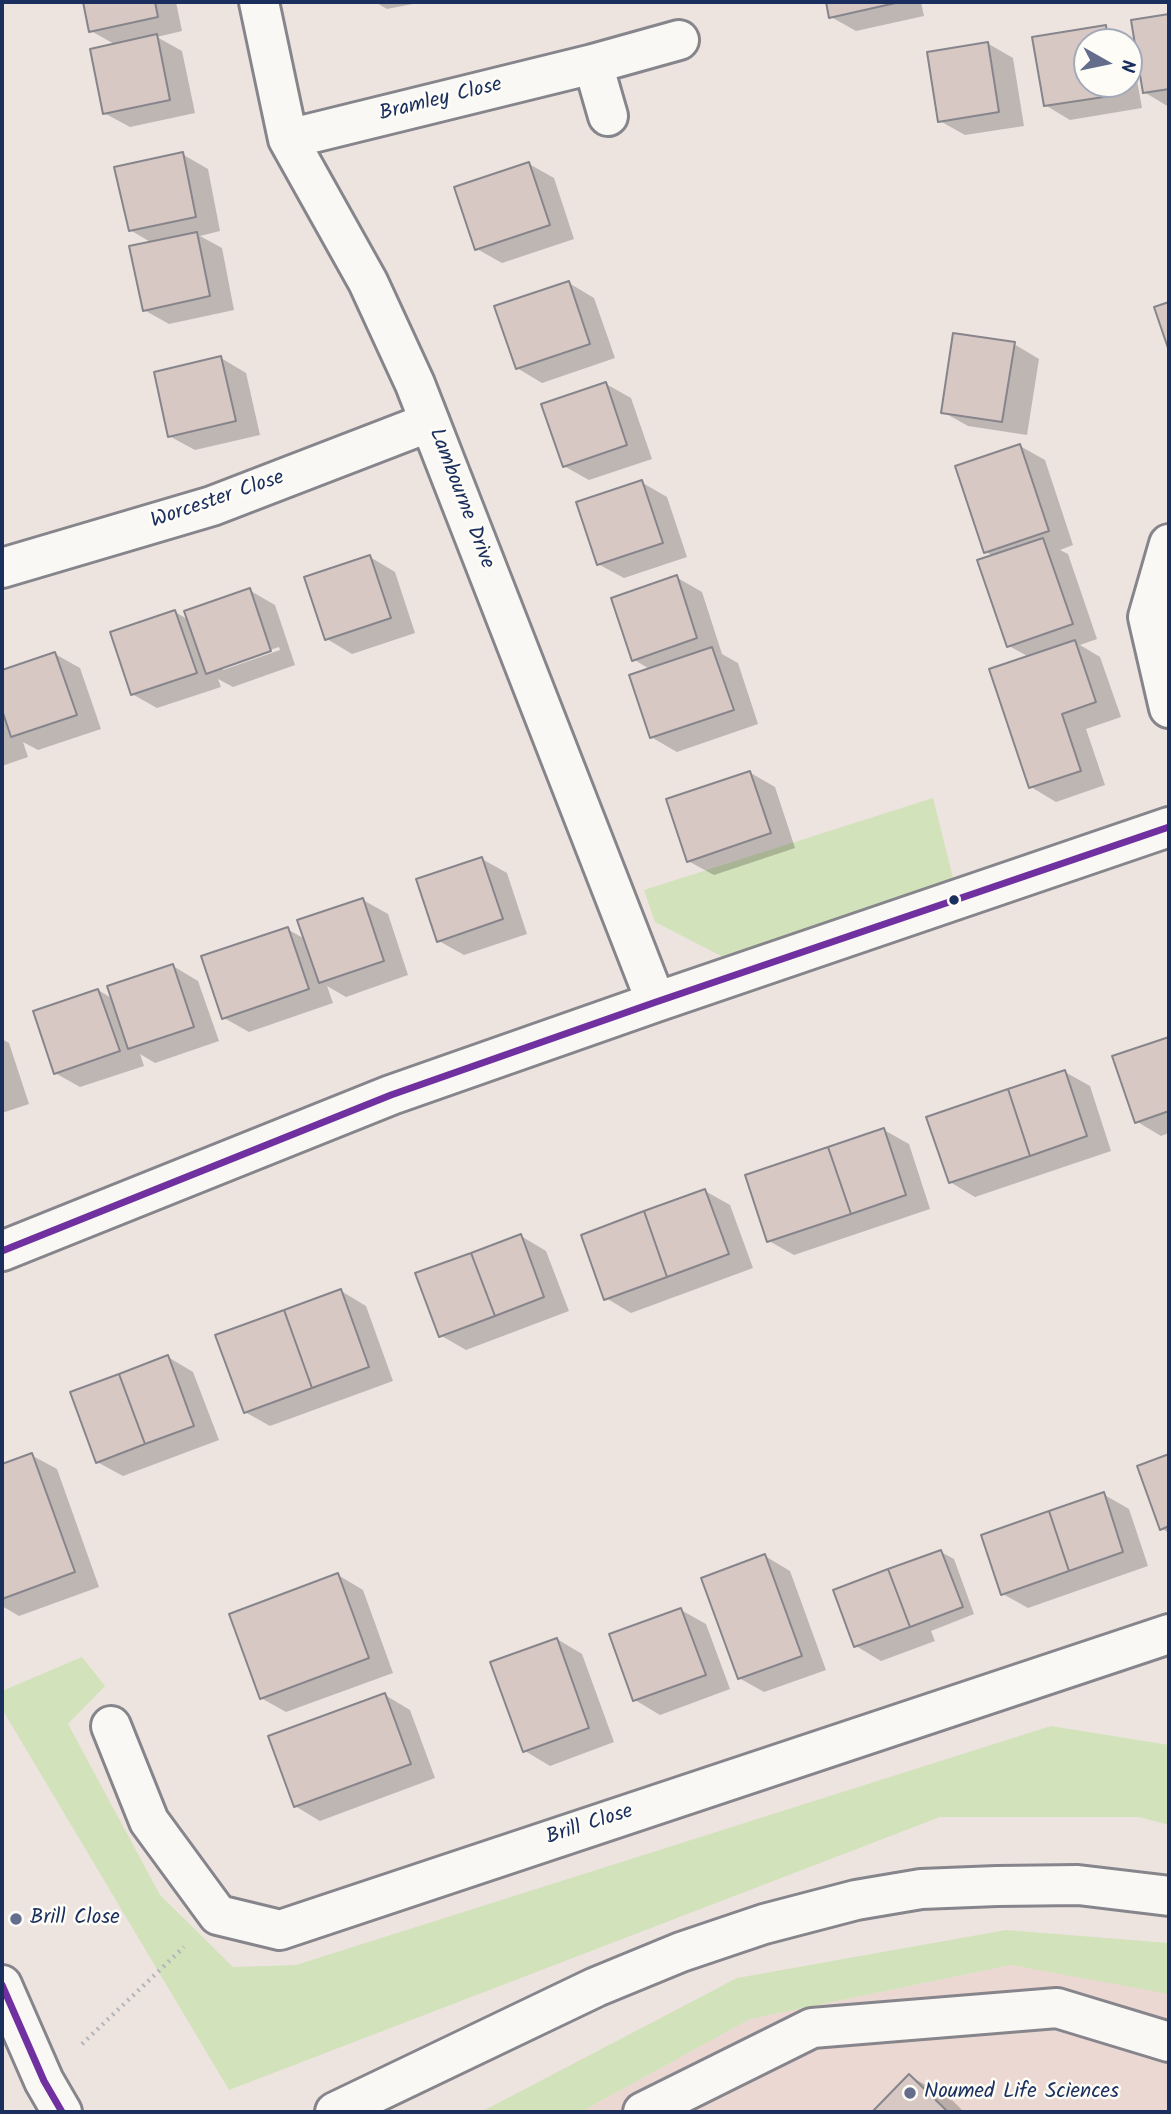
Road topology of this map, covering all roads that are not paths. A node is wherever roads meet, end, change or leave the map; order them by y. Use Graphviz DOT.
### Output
graph roads {
  1 [pos="259,2"];
  2 [pos="679,40"];
  3 [pos="593,64"];
  4 [pos="608,116"];
  5 [pos="288,139"];
  6 [pos="430,422"];
  7 [pos="1169,544"];
  8 [pos="2,568"];
  9 [pos="1169,708"];
  10 [pos="1169,827"];
  11 [pos="656,1002"];
  12 [pos="2,1251"];
  13 [pos="1169,1634"];
  14 [pos="111,1726"];
  15 [pos="1169,1896"];
  16 [pos="2,1985"];
  17 [pos="1169,2042"];
  18 [pos="53,2096"];
  19 [pos="335,2112"];
  20 [pos="643,2112"];
  1 -- 5 [label="main road, Lambourne Drive"];
  2 -- 3 [label="main road, Bramley Close"];
  3 -- 4 [label="main road"];
  3 -- 5 [label="main road, Bramley Close"];
  5 -- 6 [label="main road, Lambourne Drive"];
  6 -- 8 [label="main road, Worcester Close"];
  6 -- 11 [label="main road, Lambourne Drive"];
  7 -- 9 [label="main road"];
  10 -- 11 [label="main road"];
  11 -- 12 [label="main road"];
  13 -- 14 [label="main road, Brill Close"];
  15 -- 19 [label="main road"];
  16 -- 18 [label="main road"];
  17 -- 20 [label="main road"];
}
